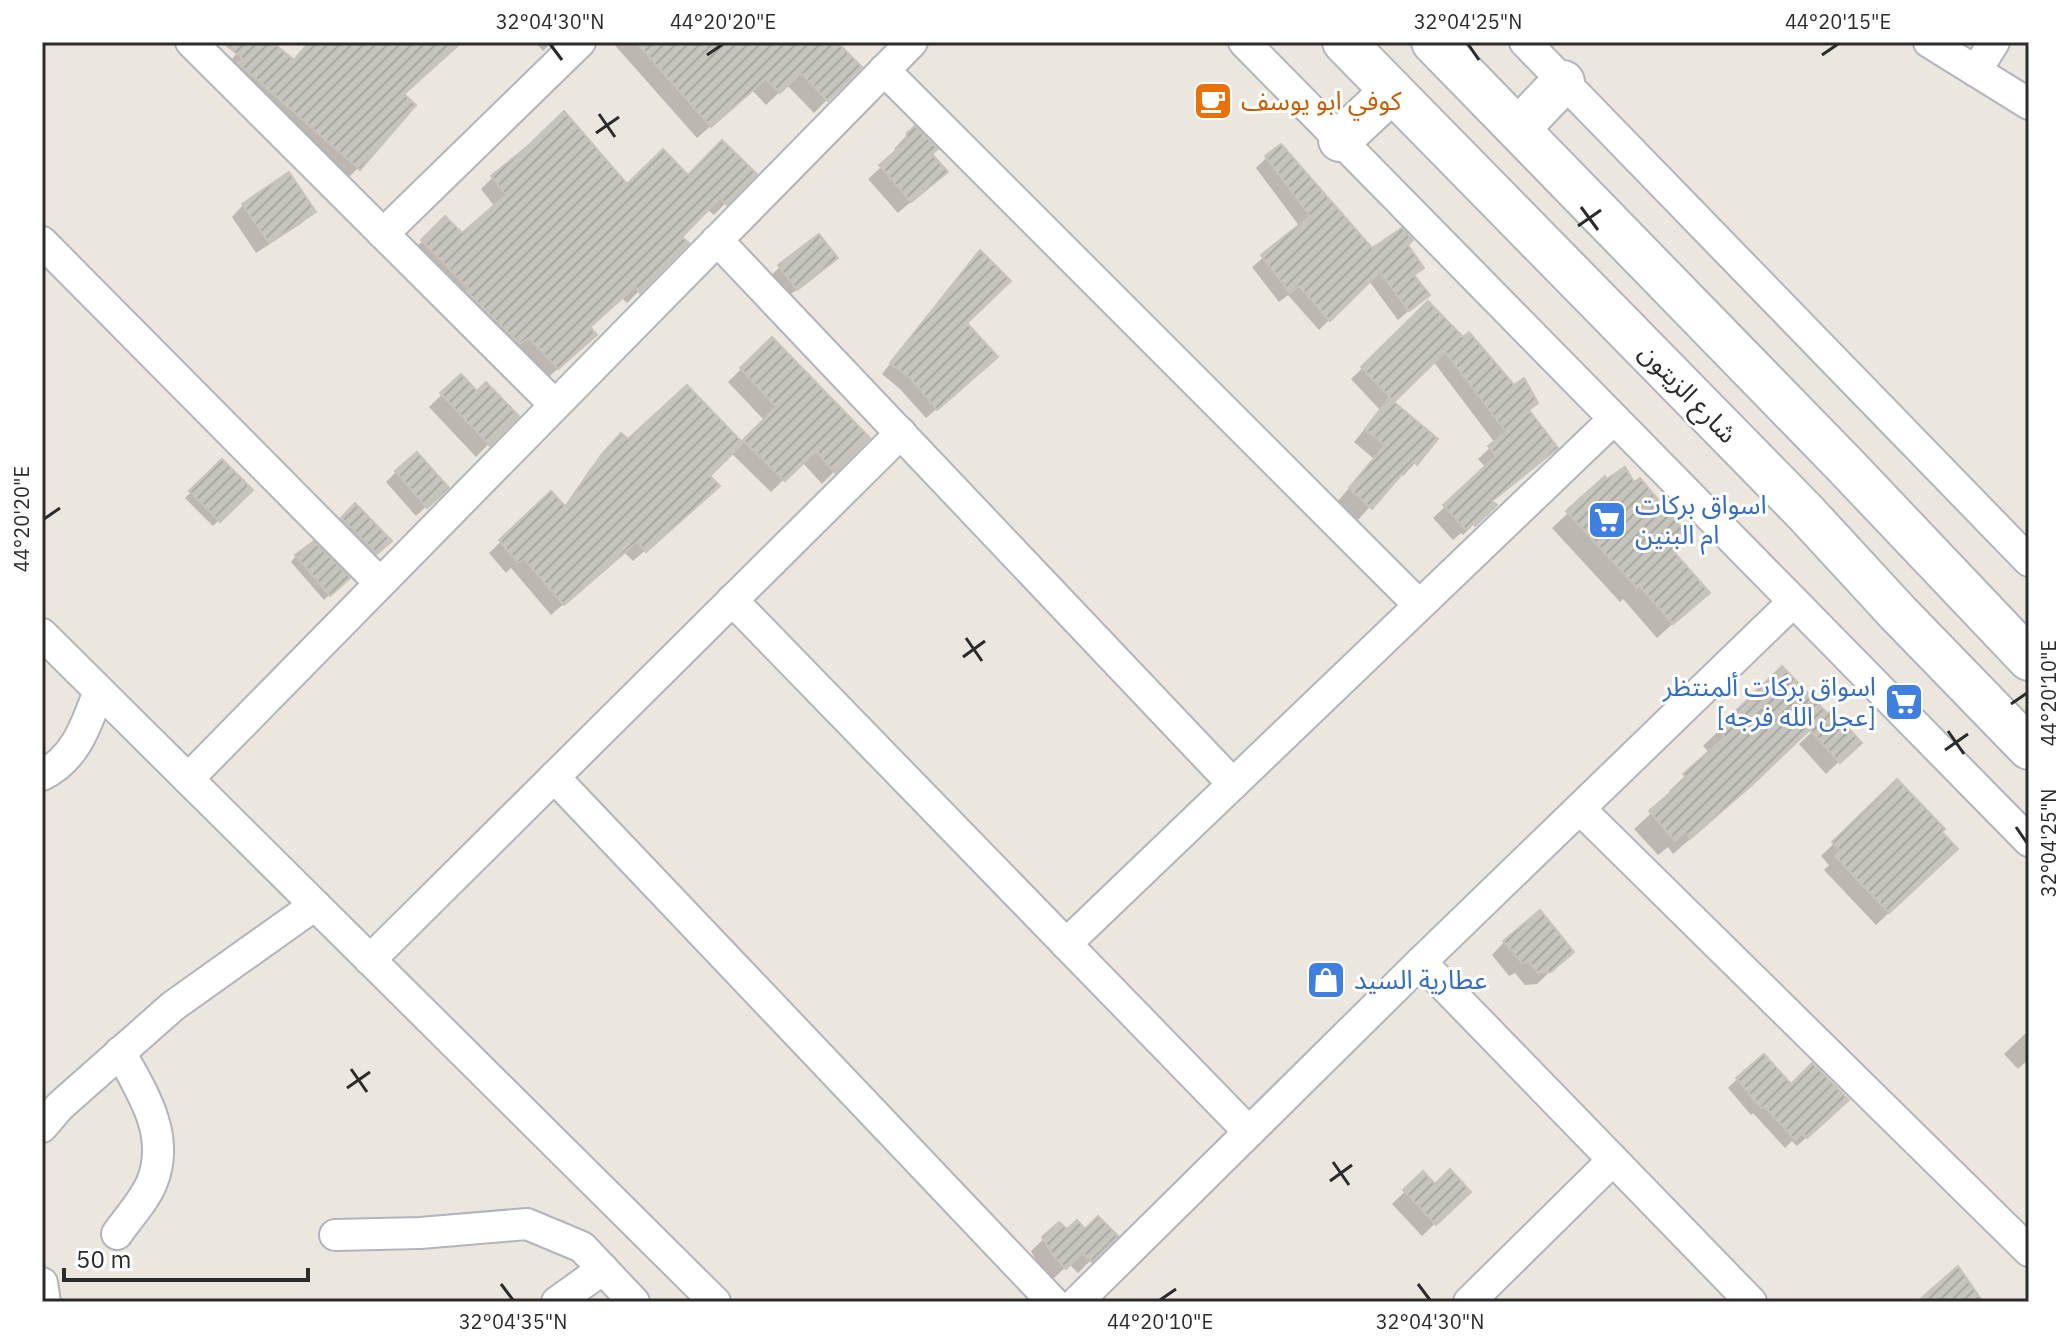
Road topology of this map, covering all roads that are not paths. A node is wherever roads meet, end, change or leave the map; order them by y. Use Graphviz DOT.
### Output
graph roads {
  1 [pos="191,42"];
  2 [pos="580,42"];
  3 [pos="912,42"];
  4 [pos="1244,42"];
  5 [pos="1344,42"];
  6 [pos="1433,42"];
  7 [pos="1525,42"];
  8 [pos="1929,42"];
  9 [pos="1994,42"];
  10 [pos="884,70"];
  11 [pos="1976,71"];
  12 [pos="1563,82"];
  13 [pos="1392,91"];
  14 [pos="2029,104"];
  15 [pos="1518,129"];
  16 [pos="1340,140"];
  17 [pos="383,234"];
  18 [pos="717,240"];
  19 [pos="42,242"];
  20 [pos="555,405"];
  21 [pos="1614,419"];
  22 [pos="901,433"];
  23 [pos="1843,463"];
  24 [pos="1804,511"];
  25 [pos="2029,561"];
  26 [pos="1943,570"];
  27 [pos="380,583"];
  28 [pos="732,600"];
  29 [pos="1793,602"];
  30 [pos="1419,605"];
  31 [pos="1898,613"];
  32 [pos="42,634"];
  33 [pos="2029,659"];
  34 [pos="99,691"];
  35 [pos="2029,748"];
  36 [pos="42,775"];
  37 [pos="554,777"];
  38 [pos="188,779"];
  39 [pos="1233,784"];
  40 [pos="1580,809"];
  41 [pos="2029,841"];
  42 [pos="315,905"];
  43 [pos="1066,944"];
  44 [pos="370,960"];
  45 [pos="1421,962"];
  46 [pos="120,1052"];
  47 [pos="42,1127"];
  48 [pos="1249,1132"];
  49 [pos="1613,1160"];
  50 [pos="117,1234"];
  51 [pos="335,1235"];
  52 [pos="2029,1251"];
  53 [pos="603,1269"];
  54 [pos="42,1283"];
  55 [pos="45,1302"];
  56 [pos="557,1302"];
  57 [pos="634,1302"];
  58 [pos="715,1302"];
  59 [pos="1053,1302"];
  60 [pos="1077,1302"];
  61 [pos="1469,1302"];
  62 [pos="1751,1302"];
  1 -- 17 [label="street"];
  2 -- 17 [label="street"];
  3 -- 10 [label="street"];
  4 -- 16 [label="street"];
  5 -- 13 [label="main road, شارع الزيتون"];
  6 -- 15 [label="main road"];
  7 -- 12 [label="street"];
  8 -- 11 [label="street"];
  9 -- 11 [label="street"];
  10 -- 18 [label="street"];
  10 -- 30 [label="street"];
  11 -- 14 [label="street"];
  12 -- 15 [label="main road"];
  12 -- 25 [label="street"];
  13 -- 16 [label="main road"];
  13 -- 24 [label="main road, شارع الزيتون"];
  15 -- 23 [label="main road"];
  16 -- 21 [label="street"];
  17 -- 20 [label="street"];
  18 -- 20 [label="street"];
  18 -- 22 [label="street"];
  19 -- 27 [label="street"];
  20 -- 27 [label="street"];
  21 -- 29 [label="street"];
  21 -- 30 [label="street"];
  22 -- 28 [label="street"];
  22 -- 39 [label="street"];
  23 -- 24 [label="main road"];
  23 -- 26 [label="main road"];
  24 -- 31 [label="main road, شارع الزيتون"];
  26 -- 31 [label="main road"];
  26 -- 33 [label="main road"];
  27 -- 38 [label="street"];
  28 -- 37 [label="street"];
  28 -- 43 [label="street"];
  29 -- 40 [label="street"];
  29 -- 41 [label="street"];
  30 -- 39 [label="street"];
  31 -- 35 [label="main road, شارع الزيتون"];
  32 -- 34 [label="street"];
  34 -- 36 [label="street"];
  34 -- 38 [label="street"];
  37 -- 44 [label="street"];
  37 -- 59 [label="street"];
  38 -- 42 [label="street"];
  39 -- 43 [label="street"];
  40 -- 45 [label="street"];
  40 -- 52 [label="street"];
  42 -- 44 [label="street"];
  42 -- 46 [label="street"];
  43 -- 48 [label="street"];
  44 -- 58 [label="street"];
  45 -- 48 [label="street"];
  45 -- 49 [label="street"];
  46 -- 47 [label="street"];
  46 -- 50 [label="street"];
  48 -- 60 [label="street"];
  49 -- 61 [label="street"];
  49 -- 62 [label="street"];
  51 -- 53 [label="street"];
  53 -- 56 [label="street"];
  53 -- 57 [label="street"];
  54 -- 55 [label="street"];
}
